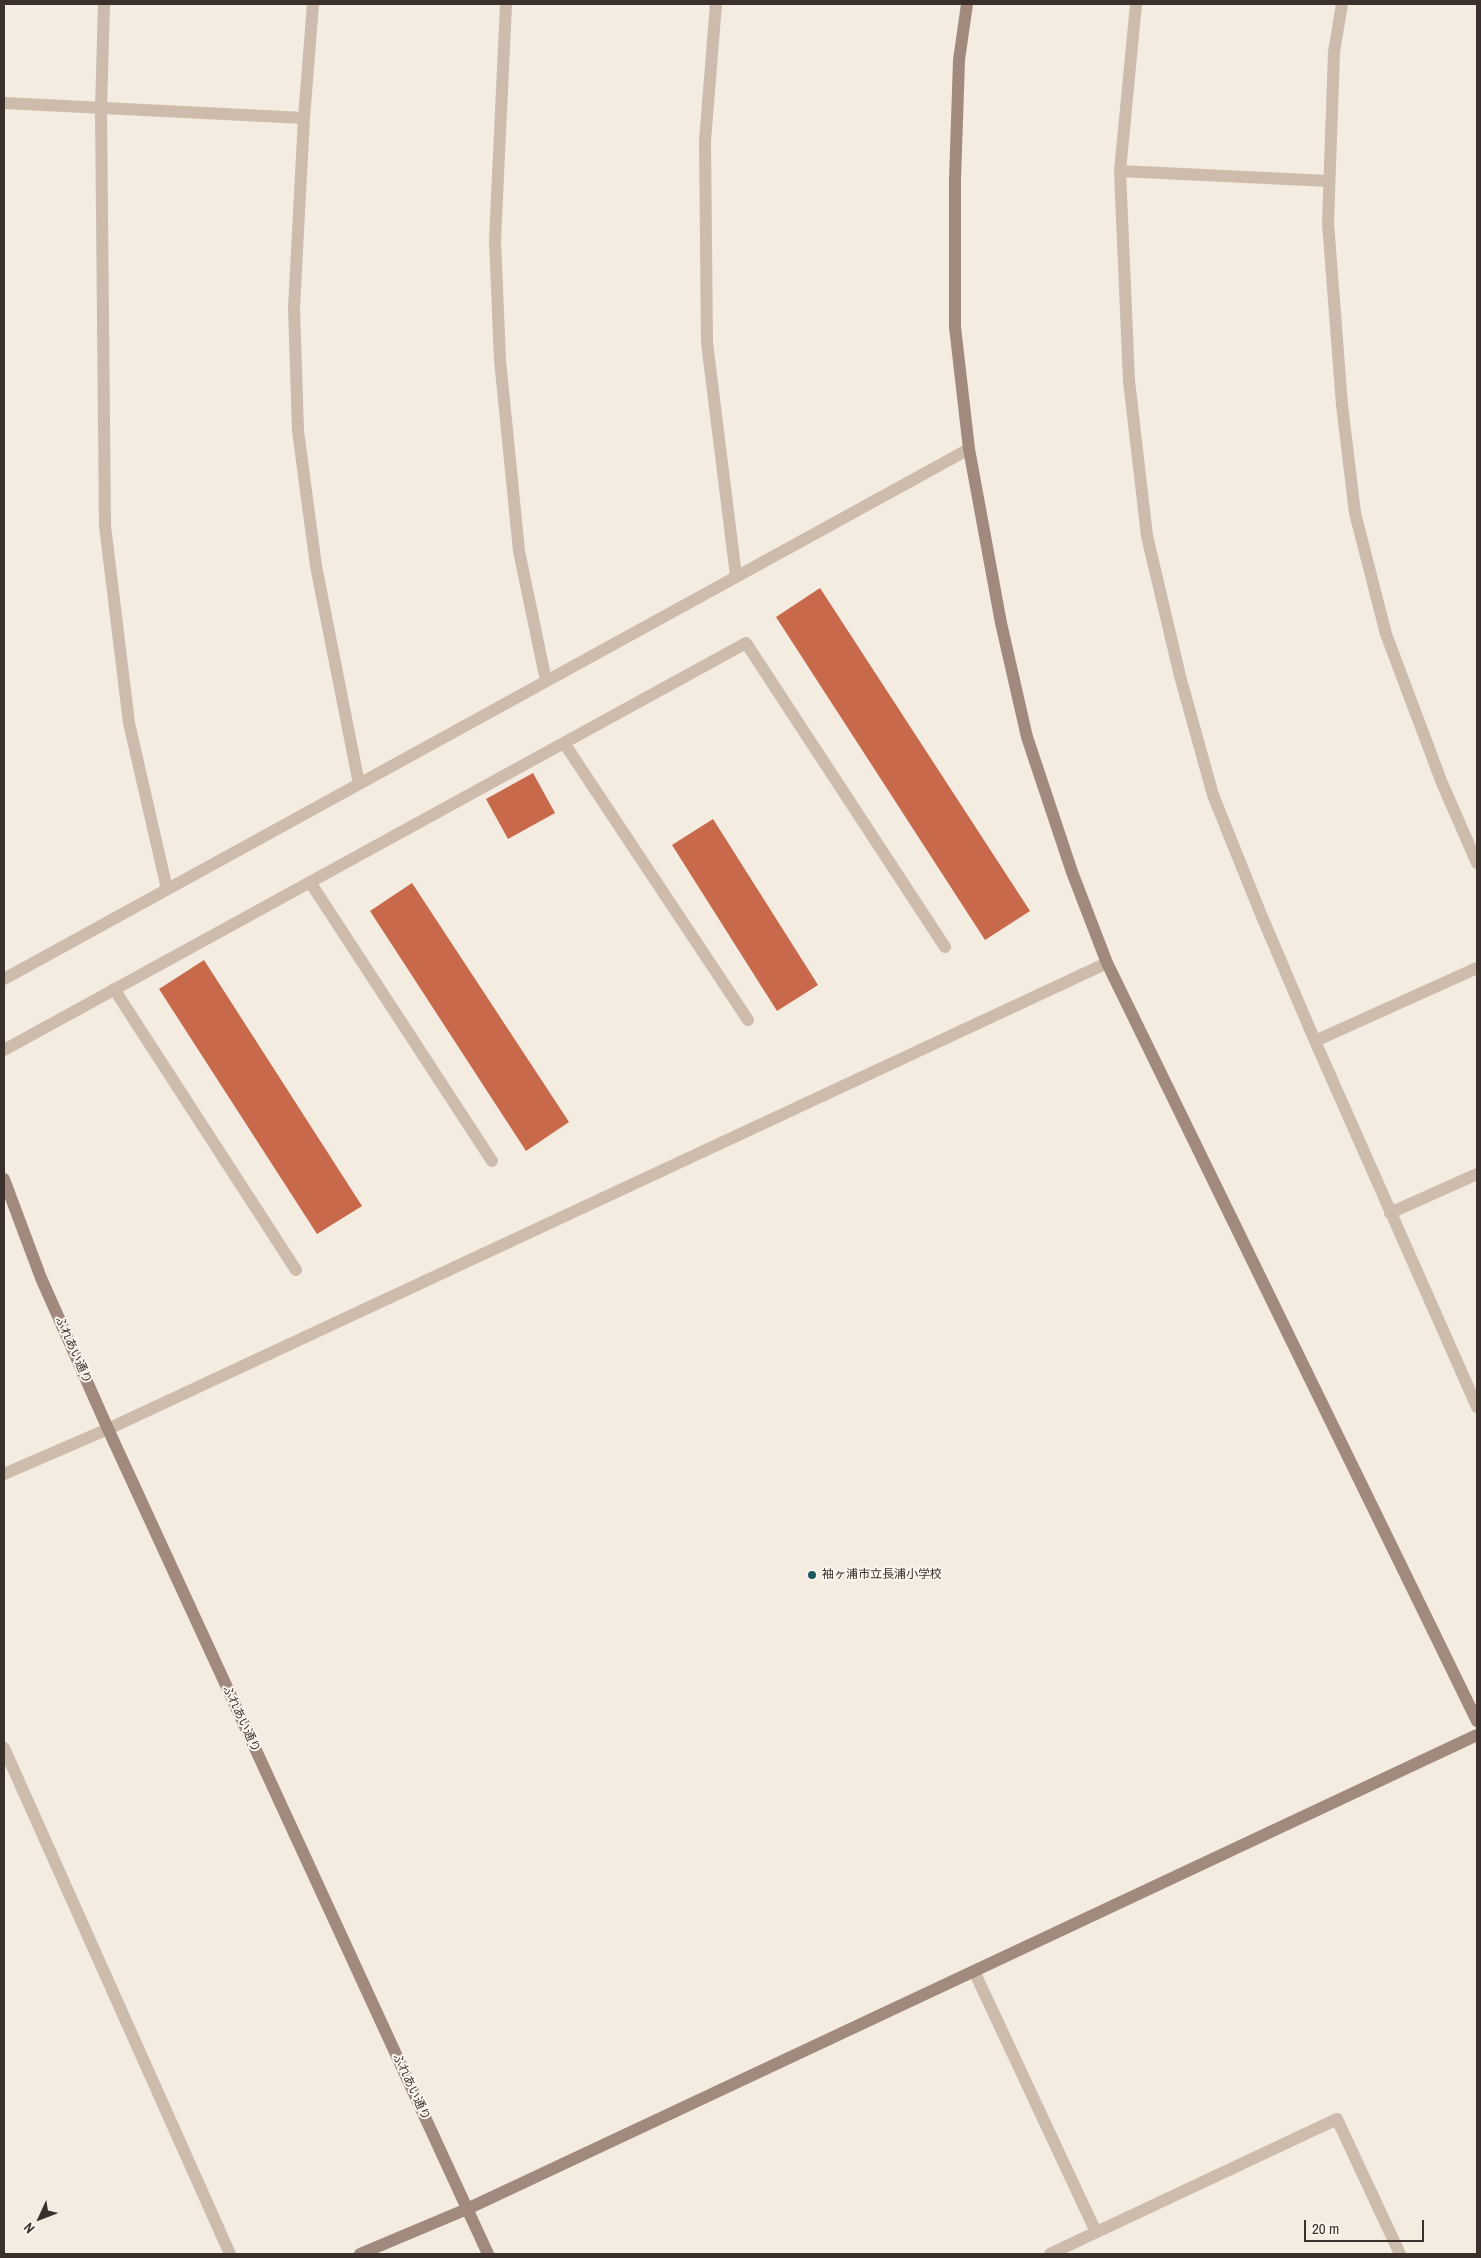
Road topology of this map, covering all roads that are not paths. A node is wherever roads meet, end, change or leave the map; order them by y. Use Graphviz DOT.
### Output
graph roads {
  1 [pos="104,4"];
  2 [pos="312,4"];
  3 [pos="506,4"];
  4 [pos="716,4"];
  5 [pos="967,4"];
  6 [pos="1136,4"];
  7 [pos="1342,4"];
  8 [pos="4,104"];
  9 [pos="101,109"];
  10 [pos="304,118"];
  11 [pos="1120,171"];
  12 [pos="1329,181"];
  13 [pos="968,449"];
  14 [pos="736,576"];
  15 [pos="546,681"];
  16 [pos="564,743"];
  17 [pos="359,784"];
  18 [pos="1477,863"];
  19 [pos="310,882"];
  20 [pos="167,889"];
  21 [pos="945,948"];
  22 [pos="1107,963"];
  23 [pos="1477,968"];
  24 [pos="4,979"];
  25 [pos="114,989"];
  26 [pos="748,1020"];
  27 [pos="1315,1041"];
  28 [pos="4,1050"];
  29 [pos="492,1161"];
  30 [pos="1477,1174"];
  31 [pos="4,1179"];
  32 [pos="1390,1213"];
  33 [pos="296,1270"];
  34 [pos="1473,1387"];
  35 [pos="1477,1407"];
  36 [pos="108,1429"];
  37 [pos="4,1474"];
  38 [pos="1477,1721"];
  39 [pos="1477,1735"];
  40 [pos="4,1748"];
  41 [pos="974,1971"];
  42 [pos="467,2209"];
  43 [pos="1096,2232"];
  44 [pos="230,2254"];
  45 [pos="360,2254"];
  46 [pos="488,2254"];
  47 [pos="1050,2254"];
  48 [pos="1400,2254"];
  1 -- 9 [label="street"];
  2 -- 10 [label="street"];
  3 -- 15 [label="street"];
  4 -- 14 [label="street"];
  5 -- 13 [label="street"];
  6 -- 11 [label="street"];
  7 -- 12 [label="street"];
  8 -- 9 [label="street"];
  9 -- 10 [label="street"];
  9 -- 20 [label="street"];
  10 -- 17 [label="street"];
  11 -- 12 [label="street"];
  11 -- 27 [label="street"];
  12 -- 18 [label="street"];
  13 -- 14 [label="street"];
  13 -- 22 [label="street"];
  14 -- 15 [label="street"];
  15 -- 17 [label="street"];
  16 -- 19 [label="street"];
  16 -- 21 [label="street"];
  16 -- 26 [label="street"];
  17 -- 20 [label="street"];
  19 -- 25 [label="street"];
  19 -- 29 [label="street"];
  20 -- 24 [label="street"];
  22 -- 36 [label="street"];
  22 -- 38 [label="street"];
  23 -- 27 [label="street"];
  25 -- 28 [label="street"];
  25 -- 33 [label="street"];
  27 -- 32 [label="street"];
  30 -- 32 [label="street"];
  31 -- 36 [label="street, ふれあい通り"];
  32 -- 34 [label="street"];
  34 -- 35 [label="street"];
  36 -- 37 [label="street"];
  36 -- 42 [label="street, ふれあい通り"];
  39 -- 41 [label="street"];
  40 -- 44 [label="street"];
  41 -- 42 [label="street"];
  41 -- 43 [label="street"];
  42 -- 45 [label="street"];
  42 -- 46 [label="street, ふれあい通り"];
  43 -- 47 [label="street"];
  43 -- 48 [label="street"];
}
